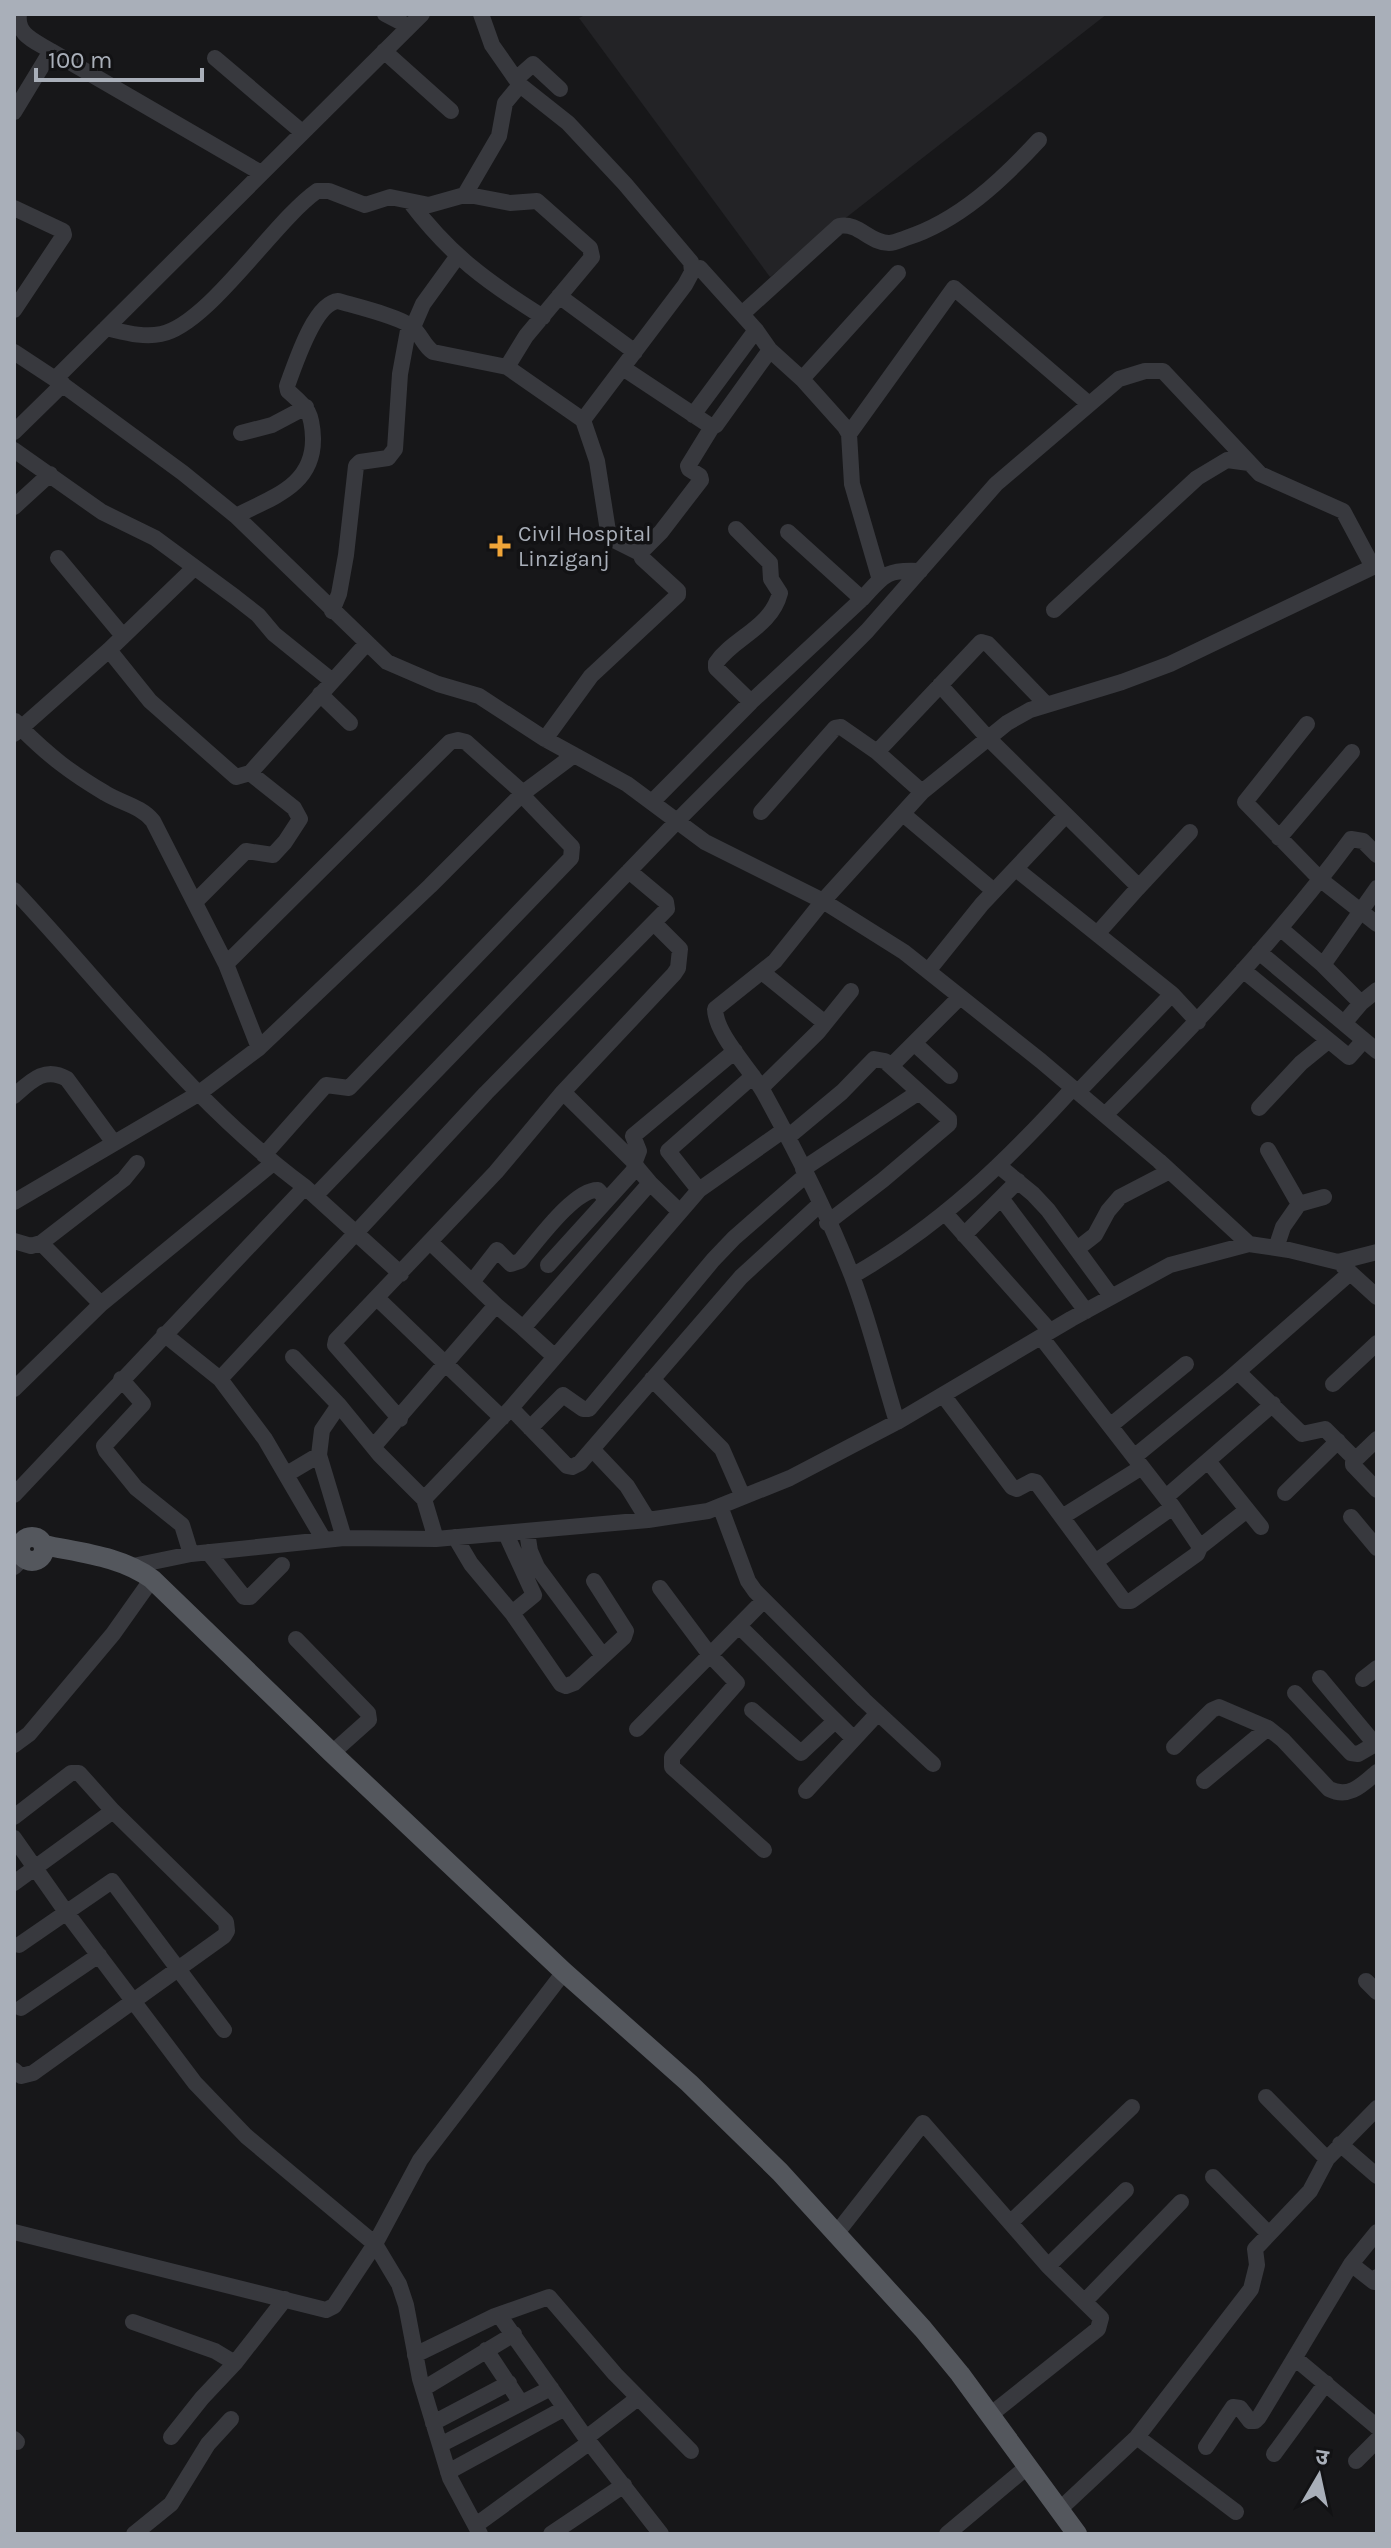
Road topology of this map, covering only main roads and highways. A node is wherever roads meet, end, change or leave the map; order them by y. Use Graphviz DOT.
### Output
graph roads {
  1 [pos="24,1548"];
  2 [pos="1077,2534"];
  1 -- 2 [label="main road"];
}
